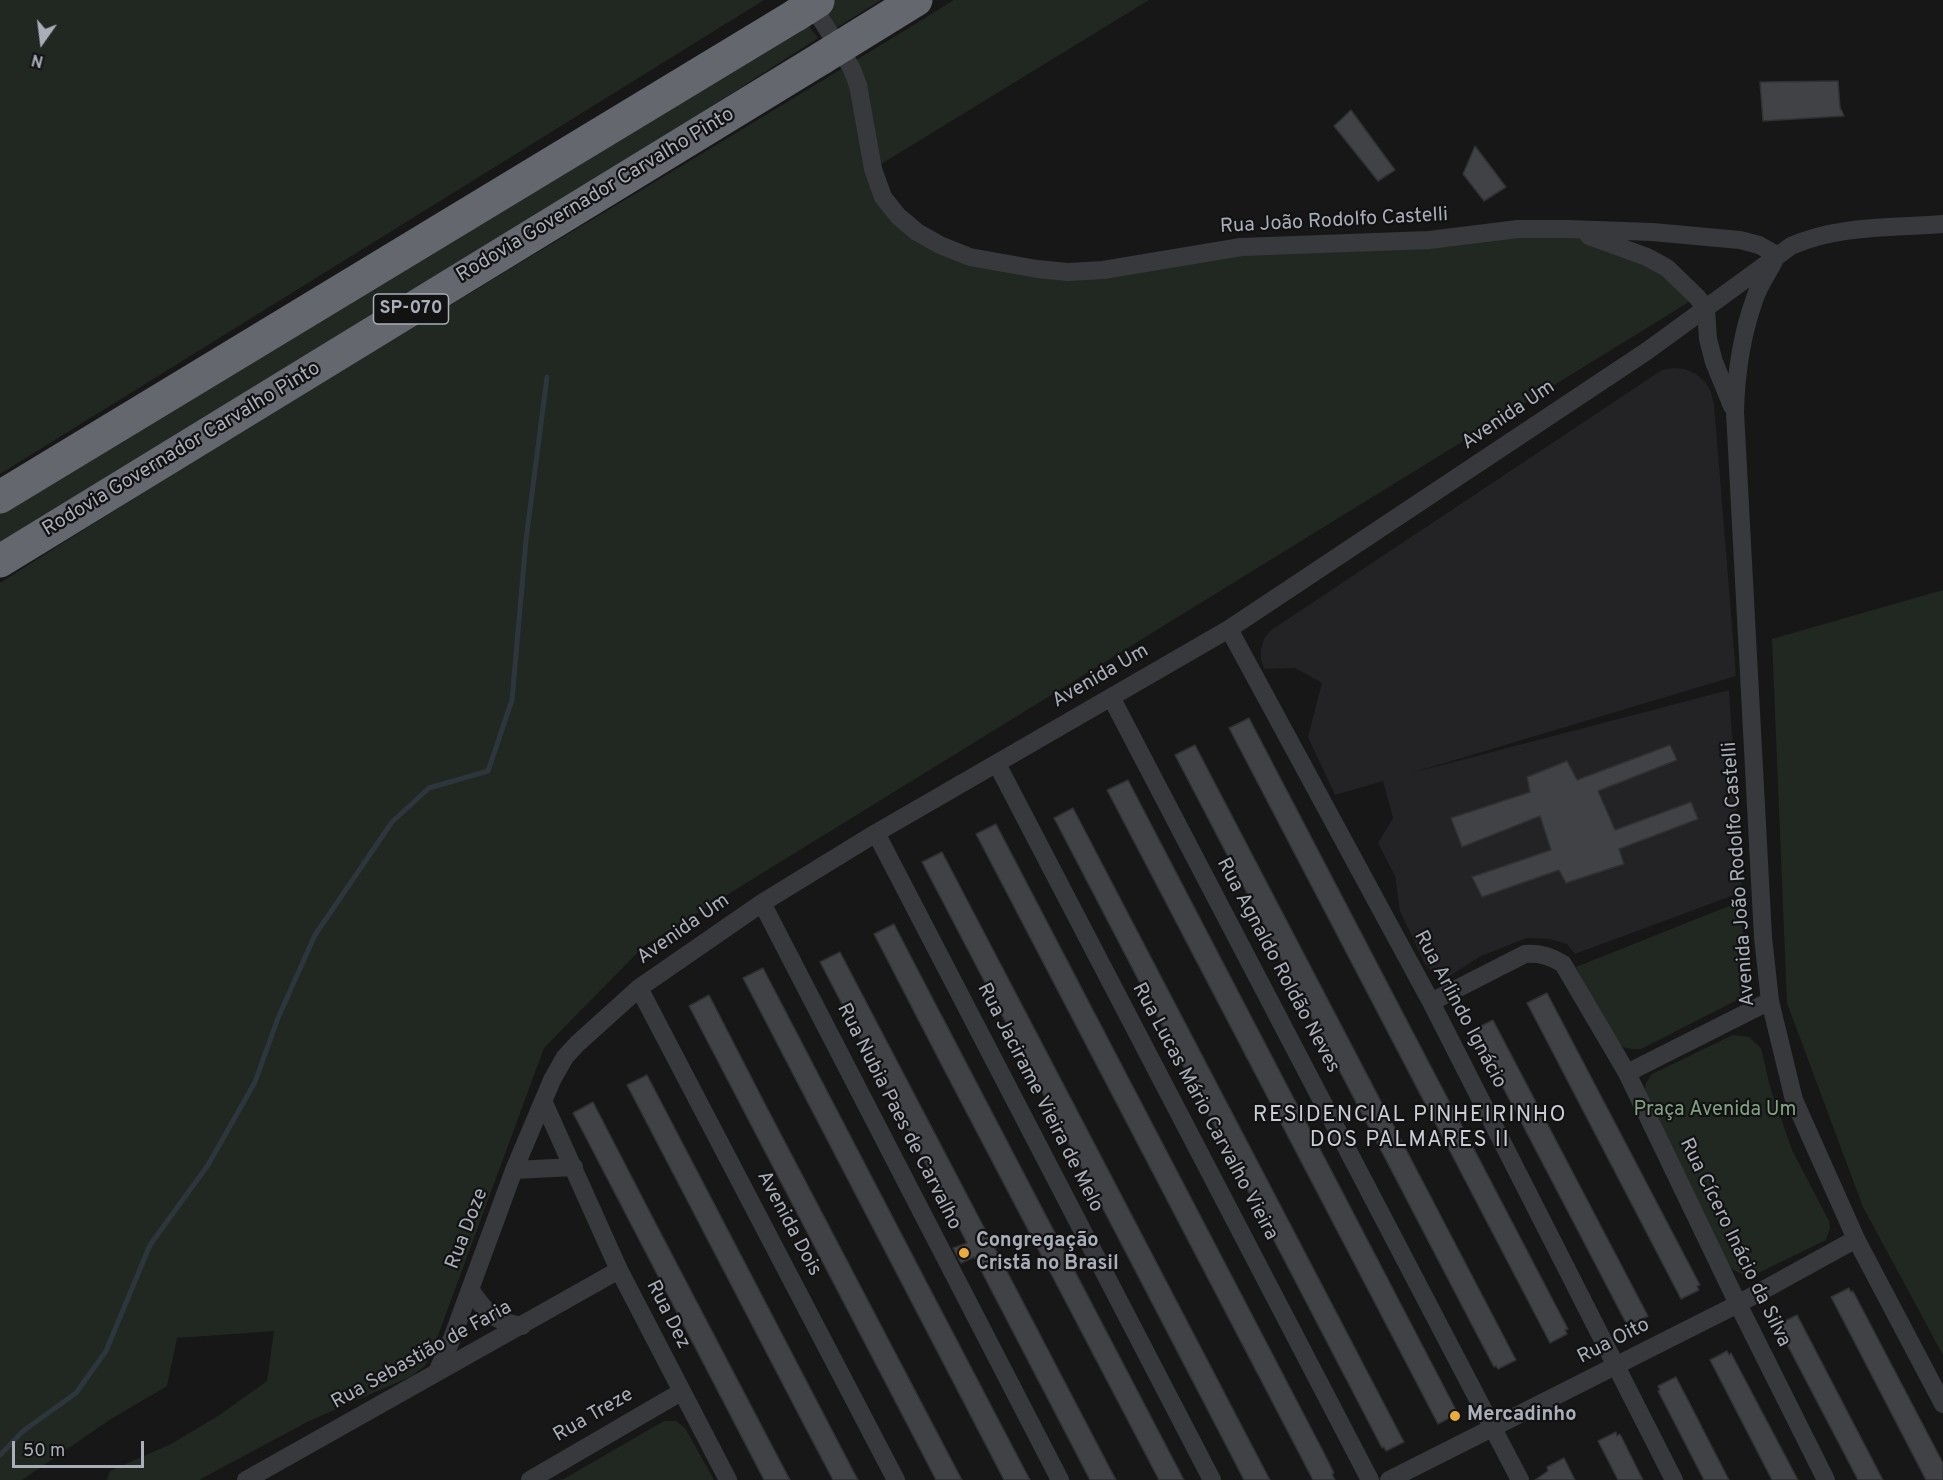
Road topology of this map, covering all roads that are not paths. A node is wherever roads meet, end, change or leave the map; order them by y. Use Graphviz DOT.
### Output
graph roads {
  1 [pos="915,0"];
  2 [pos="810,4"];
  3 [pos="1943,224"];
  4 [pos="1568,229"];
  5 [pos="1777,255"];
  6 [pos="1706,309"];
  7 [pos="1735,412"];
  8 [pos="0,497"];
  9 [pos="0,561"];
  10 [pos="1229,629"];
  11 [pos="1111,697"];
  12 [pos="997,764"];
  13 [pos="876,833"];
  14 [pos="762,903"];
  15 [pos="639,988"];
  16 [pos="1770,1001"];
  17 [pos="1431,1002"];
  18 [pos="1627,1073"];
  19 [pos="544,1103"];
  20 [pos="574,1167"];
  21 [pos="514,1170"];
  22 [pos="1856,1239"];
  23 [pos="619,1270"];
  24 [pos="470,1289"];
  25 [pos="1738,1304"];
  26 [pos="522,1326"];
  27 [pos="1615,1366"];
  28 [pos="437,1372"];
  29 [pos="681,1392"];
  30 [pos="1943,1404"];
  31 [pos="1492,1427"];
  32 [pos="246,1480"];
  33 [pos="530,1480"];
  34 [pos="728,1480"];
  35 [pos="896,1480"];
  36 [pos="1060,1480"];
  37 [pos="1212,1480"];
  38 [pos="1370,1480"];
  39 [pos="1389,1480"];
  40 [pos="1520,1480"];
  41 [pos="1674,1480"];
  42 [pos="1826,1480"];
  1 -- 9 [label="highway, Rodovia Governador Carvalho Pinto / SP-070"];
  2 -- 4 [label="street, Rua João Rodolfo Castelli"];
  2 -- 8 [label="highway, SP-070"];
  3 -- 5 [label="street"];
  4 -- 5 [label="street, Rua João Rodolfo Castelli"];
  4 -- 6 [label="street"];
  5 -- 6 [label="street, Avenida Um"];
  5 -- 7 [label="street, Avenida João Rodolfo Castelli"];
  6 -- 7 [label="street"];
  6 -- 10 [label="street, Avenida Um"];
  7 -- 16 [label="street, Avenida João Rodolfo Castelli"];
  10 -- 11 [label="street, Avenida Um"];
  10 -- 17 [label="street, Rua Arlindo Ignácio"];
  11 -- 12 [label="street, Avenida Um"];
  11 -- 31 [label="street, Rua Agnaldo Roldão Neves"];
  12 -- 13 [label="street, Avenida Um"];
  12 -- 38 [label="street, Rua Lucas Mário Carvalho Vieira"];
  13 -- 14 [label="street, Avenida Um"];
  13 -- 37 [label="street, Rua Jacirame Vieira de Melo"];
  14 -- 15 [label="street, Avenida Um"];
  14 -- 36 [label="street, Rua Nubia Paes de Carvalho"];
  15 -- 19 [label="street, Avenida Um"];
  15 -- 35 [label="street, Avenida Dois"];
  16 -- 18 [label="street"];
  16 -- 22 [label="street, Avenida João Rodolfo Castelli"];
  17 -- 18 [label="street, Rua Cícero Inácio da Silva"];
  17 -- 27 [label="street, Rua Arlindo Ignácio"];
  18 -- 25 [label="street, Rua Cícero Inácio da Silva"];
  19 -- 20 [label="street, Rua Dez"];
  19 -- 21 [label="street, Rua Doze"];
  20 -- 21 [label="street"];
  20 -- 23 [label="street, Rua Dez"];
  21 -- 24 [label="street, Rua Doze"];
  22 -- 25 [label="street, Rua Oito"];
  22 -- 30 [label="street, Avenida João Rodolfo Castelli"];
  23 -- 26 [label="street, Rua Sebastião de Faria"];
  23 -- 29 [label="street, Rua Dez"];
  24 -- 26 [label="street"];
  24 -- 28 [label="street, Rua Doze"];
  25 -- 27 [label="street, Rua Oito"];
  25 -- 42 [label="street, Rua Cícero Inácio da Silva"];
  26 -- 28 [label="street, Rua Sebastião de Faria"];
  27 -- 31 [label="street, Rua Oito"];
  27 -- 41 [label="street, Rua Arlindo Ignácio"];
  28 -- 32 [label="street, Rua Sebastião de Faria"];
  29 -- 33 [label="street, Rua Treze"];
  29 -- 34 [label="street, Rua Dez"];
  31 -- 39 [label="street, Rua Oito"];
  31 -- 40 [label="street, Rua Agnaldo Roldão Neves"];
}
